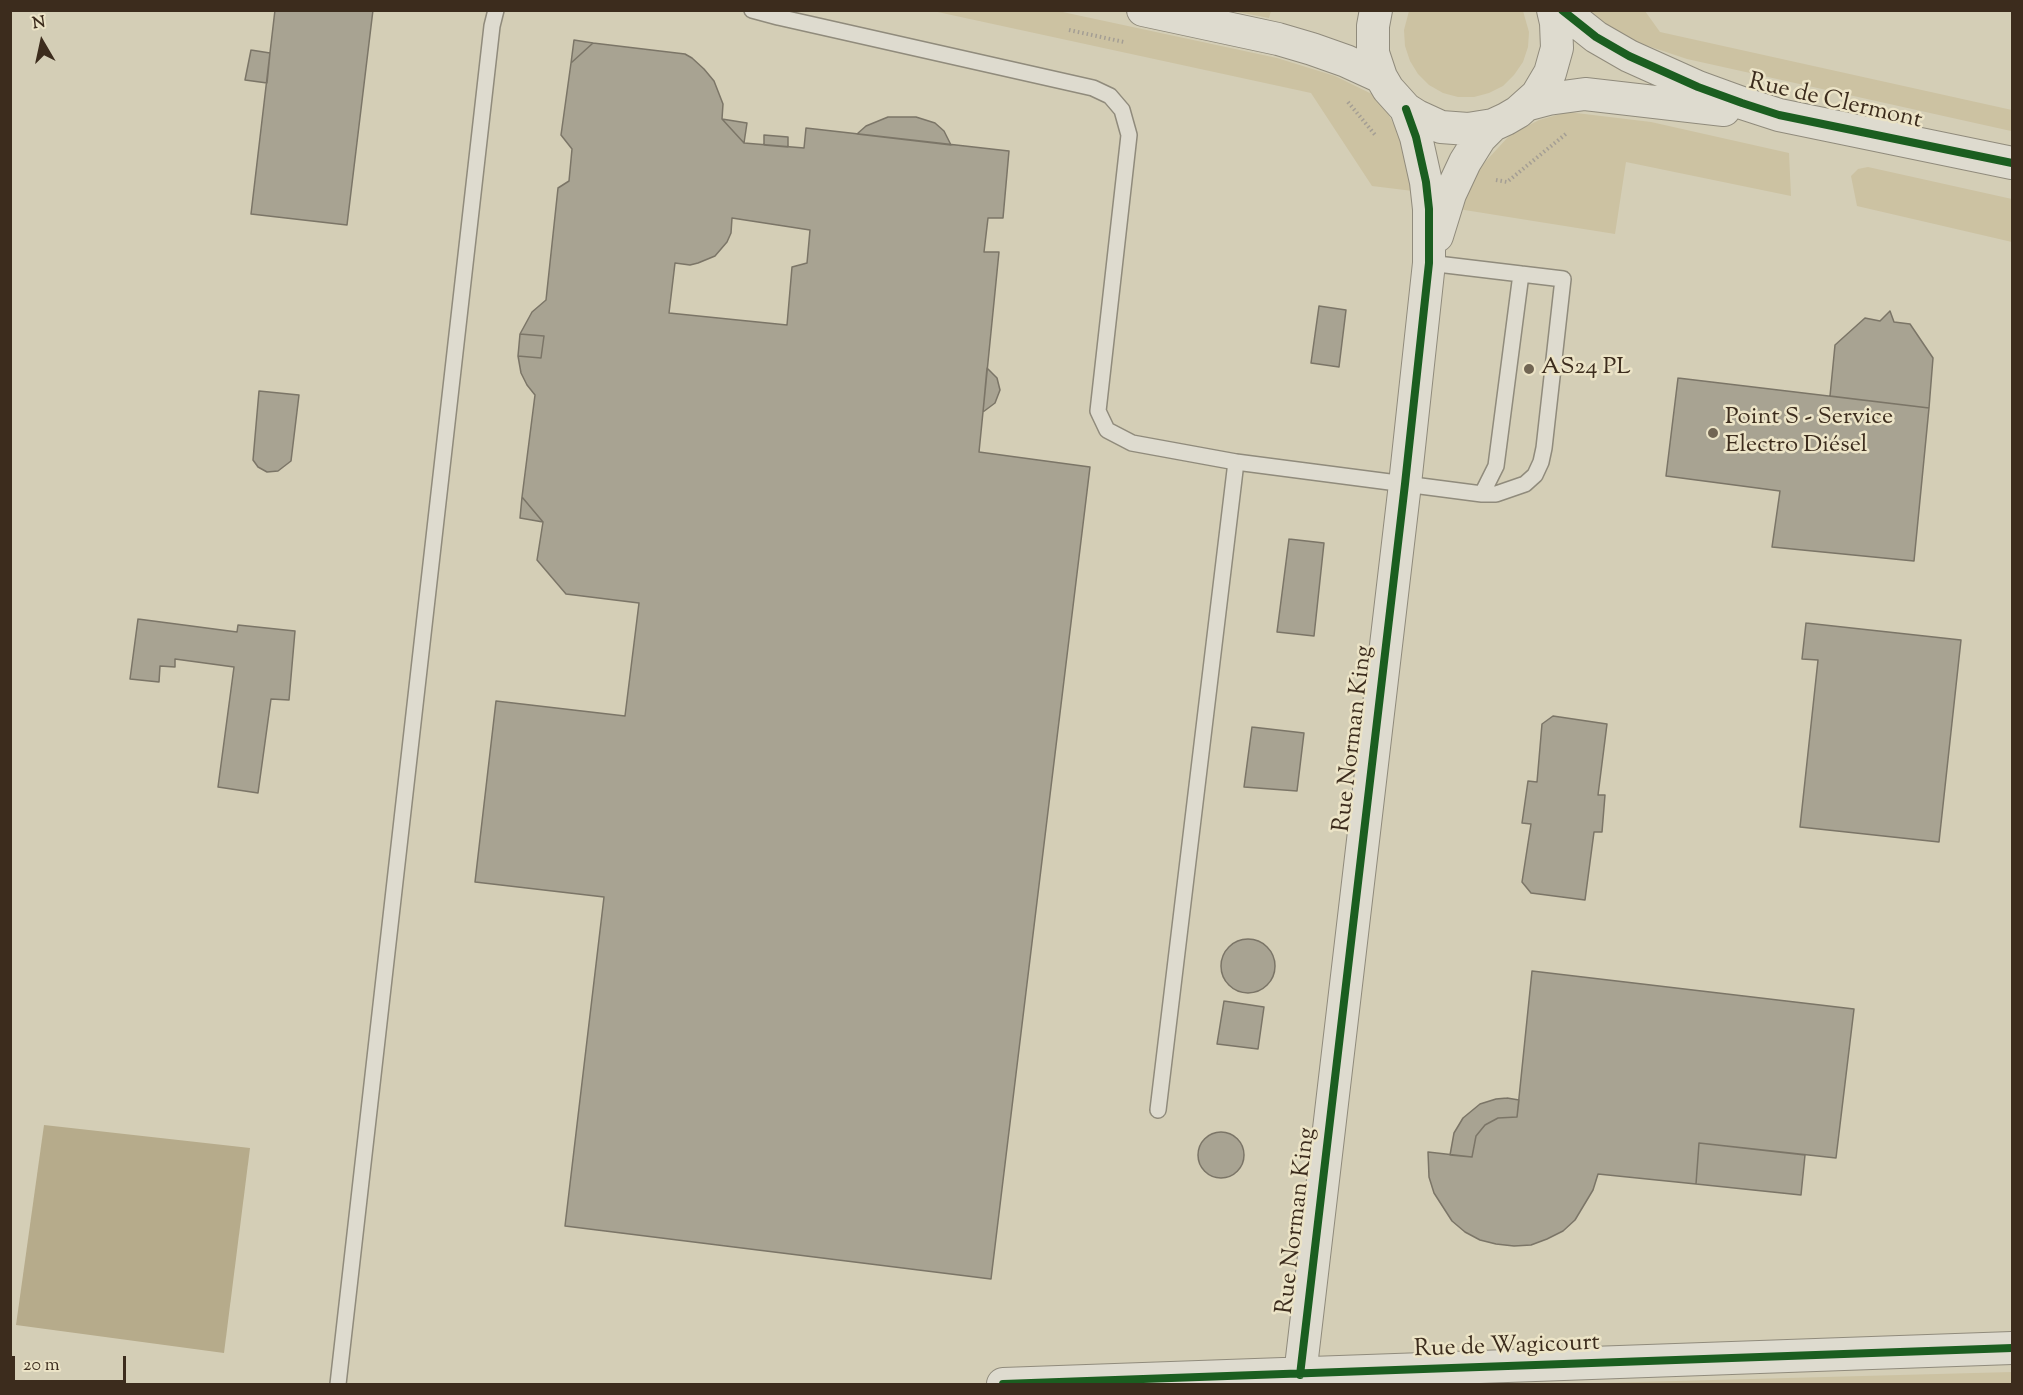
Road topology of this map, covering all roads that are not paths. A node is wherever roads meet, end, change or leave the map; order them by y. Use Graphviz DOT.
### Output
graph roads {
  1 [pos="496,10"];
  2 [pos="752,10"];
  3 [pos="1143,10"];
  4 [pos="1376,10"];
  5 [pos="1553,10"];
  6 [pos="1562,10"];
  7 [pos="779,14"];
  8 [pos="1381,77"];
  9 [pos="1528,104"];
  10 [pos="1406,109"];
  11 [pos="1779,115"];
  12 [pos="1493,125"];
  13 [pos="2013,163"];
  14 [pos="1429,263"];
  15 [pos="1521,274"];
  16 [pos="1236,462"];
  17 [pos="1405,484"];
  18 [pos="1482,494"];
  19 [pos="1158,1110"];
  20 [pos="2013,1348"];
  21 [pos="1300,1375"];
  22 [pos="338,1384"];
  23 [pos="1003,1384"];
  1 -- 22 [label="lane"];
  2 -- 7 [label="lane"];
  3 -- 8 [label="street"];
  4 -- 8 [label="street"];
  5 -- 9 [label="street"];
  6 -- 11 [label="street, Rue de Clermont"];
  7 -- 16 [label="lane"];
  8 -- 10 [label="street"];
  9 -- 11 [label="street, Rue de Clermont"];
  9 -- 12 [label="street"];
  10 -- 12 [label="street"];
  10 -- 14 [label="street, Rue Norman King"];
  11 -- 13 [label="street, Rue de Clermont"];
  12 -- 14 [label="street, Rue Norman King"];
  14 -- 15 [label="lane"];
  14 -- 17 [label="street, Rue Norman King"];
  15 -- 18 [label="lane"];
  15 -- 18 [label="lane"];
  16 -- 17 [label="lane"];
  16 -- 19 [label="lane"];
  17 -- 18 [label="lane"];
  17 -- 21 [label="street, Rue Norman King"];
  20 -- 21 [label="street, Rue de Wagicourt"];
  21 -- 23 [label="street, Rue de Wagicourt"];
}
